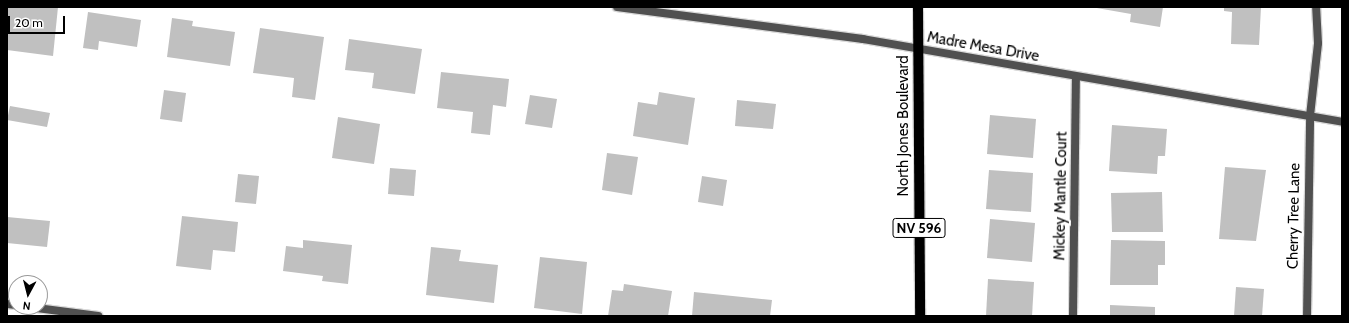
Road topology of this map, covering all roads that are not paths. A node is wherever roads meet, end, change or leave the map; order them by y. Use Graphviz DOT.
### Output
graph roads {
  1 [pos="617,7"];
  2 [pos="918,7"];
  3 [pos="1316,7"];
  4 [pos="670,10"];
  5 [pos="918,50"];
  6 [pos="1076,77"];
  7 [pos="1310,116"];
  8 [pos="1342,122"];
  9 [pos="48,309"];
  10 [pos="98,316"];
  11 [pos="920,316"];
  12 [pos="1073,316"];
  13 [pos="1307,316"];
  1 -- 4 [label="street, Madre Mesa Drive"];
  2 -- 5 [label="main road, North Jones Boulevard / NV 596"];
  3 -- 7 [label="street, Cherry Tree Lane"];
  4 -- 5 [label="street, Madre Mesa Drive"];
  5 -- 6 [label="street, Madre Mesa Drive"];
  5 -- 11 [label="main road, North Jones Boulevard / NV 596"];
  6 -- 7 [label="street, Madre Mesa Drive"];
  6 -- 12 [label="street, Mickey Mantle Court"];
  7 -- 8 [label="street, Madre Mesa Drive"];
  7 -- 13 [label="street, Cherry Tree Lane"];
  9 -- 10 [label="street"];
}
